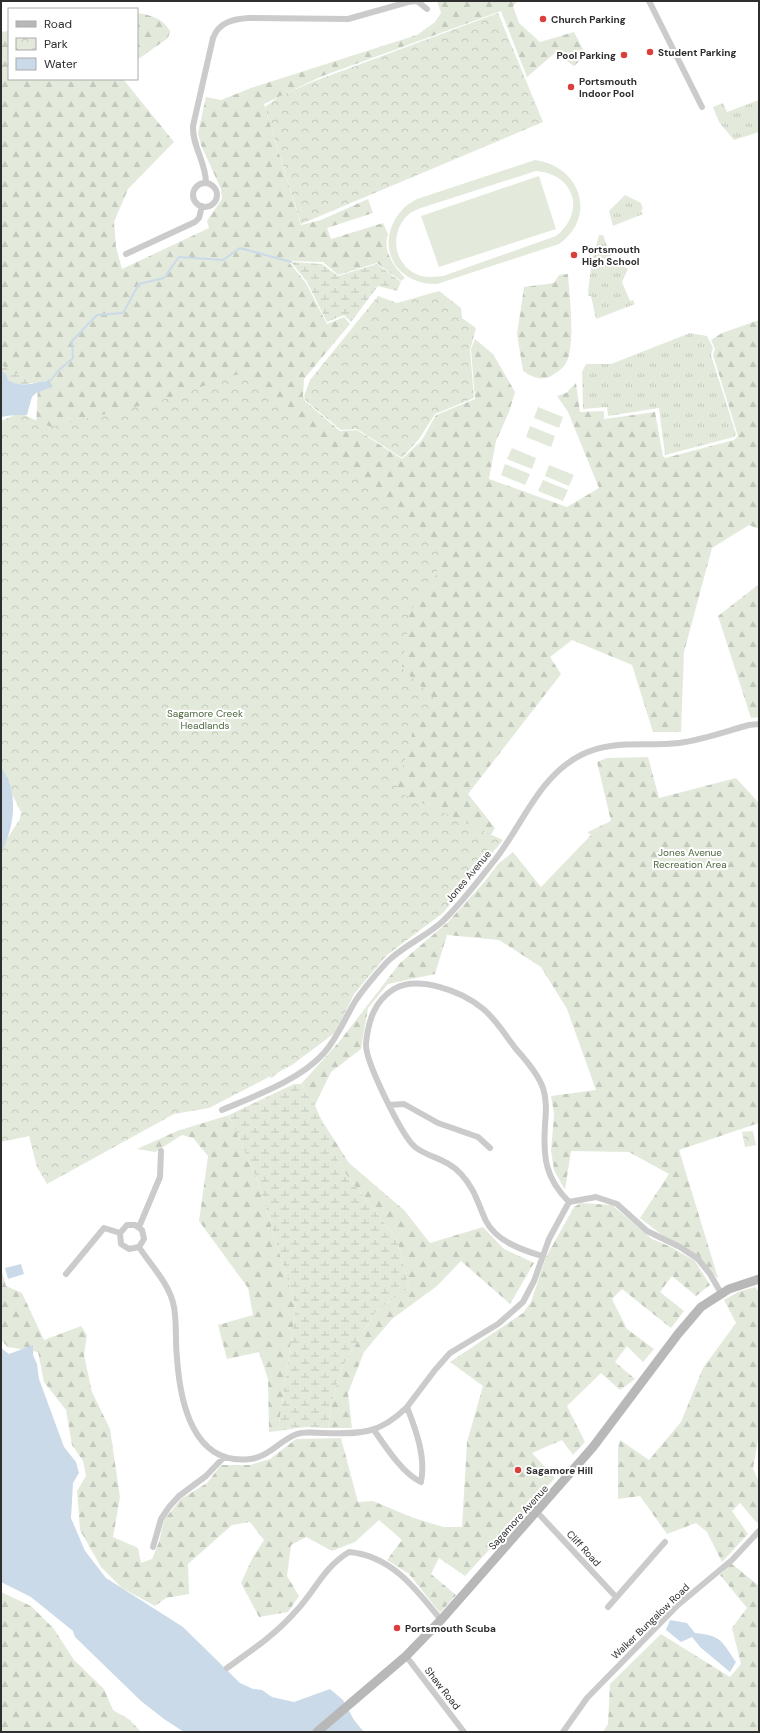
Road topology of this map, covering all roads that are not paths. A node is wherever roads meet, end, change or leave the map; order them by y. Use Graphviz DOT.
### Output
graph roads {
  1 [pos="417,1"];
  2 [pos="649,1"];
  3 [pos="427,9"];
  4 [pos="702,107"];
  5 [pos="206,183"];
  6 [pos="202,206"];
  7 [pos="126,254"];
  8 [pos="759,724"];
  9 [pos="389,1105"];
  10 [pos="222,1110"];
  11 [pos="490,1148"];
  12 [pos="161,1151"];
  13 [pos="569,1202"];
  14 [pos="139,1227"];
  15 [pos="120,1233"];
  16 [pos="139,1247"];
  17 [pos="542,1256"];
  18 [pos="66,1274"];
  19 [pos="759,1279"];
  20 [pos="721,1293"];
  21 [pos="407,1407"];
  22 [pos="374,1430"];
  23 [pos="224,1457"];
  24 [pos="537,1512"];
  25 [pos="759,1531"];
  26 [pos="665,1542"];
  27 [pos="153,1547"];
  28 [pos="616,1598"];
  29 [pos="608,1607"];
  30 [pos="441,1620"];
  31 [pos="406,1656"];
  32 [pos="228,1668"];
  33 [pos="317,1732"];
  34 [pos="464,1732"];
  35 [pos="563,1732"];
  1 -- 3 [label="street"];
  1 -- 5 [label="street"];
  2 -- 4 [label="street"];
  5 -- 6 [label="street"];
  5 -- 6 [label="street"];
  6 -- 7 [label="street"];
  8 -- 10 [label="street, Jones Avenue"];
  9 -- 11 [label="street"];
  9 -- 13 [label="street"];
  9 -- 17 [label="street"];
  12 -- 14 [label="street"];
  13 -- 17 [label="street"];
  13 -- 20 [label="street"];
  14 -- 15 [label="street"];
  14 -- 16 [label="street"];
  15 -- 16 [label="street"];
  15 -- 18 [label="street"];
  16 -- 23 [label="street"];
  17 -- 21 [label="street"];
  19 -- 20 [label="main road, Sagamore Avenue"];
  20 -- 24 [label="main road, Sagamore Avenue"];
  21 -- 22 [label="street"];
  21 -- 22 [label="street"];
  22 -- 23 [label="street"];
  23 -- 27 [label="street"];
  24 -- 28 [label="street, Cliff Road"];
  24 -- 30 [label="main road, Sagamore Avenue"];
  25 -- 35 [label="street, Walker Bungalow Road"];
  26 -- 28 [label="street"];
  28 -- 29 [label="street"];
  30 -- 31 [label="main road, Sagamore Avenue"];
  30 -- 32 [label="street"];
  31 -- 33 [label="main road, Sagamore Avenue"];
  31 -- 34 [label="street, Shaw Road"];
}
